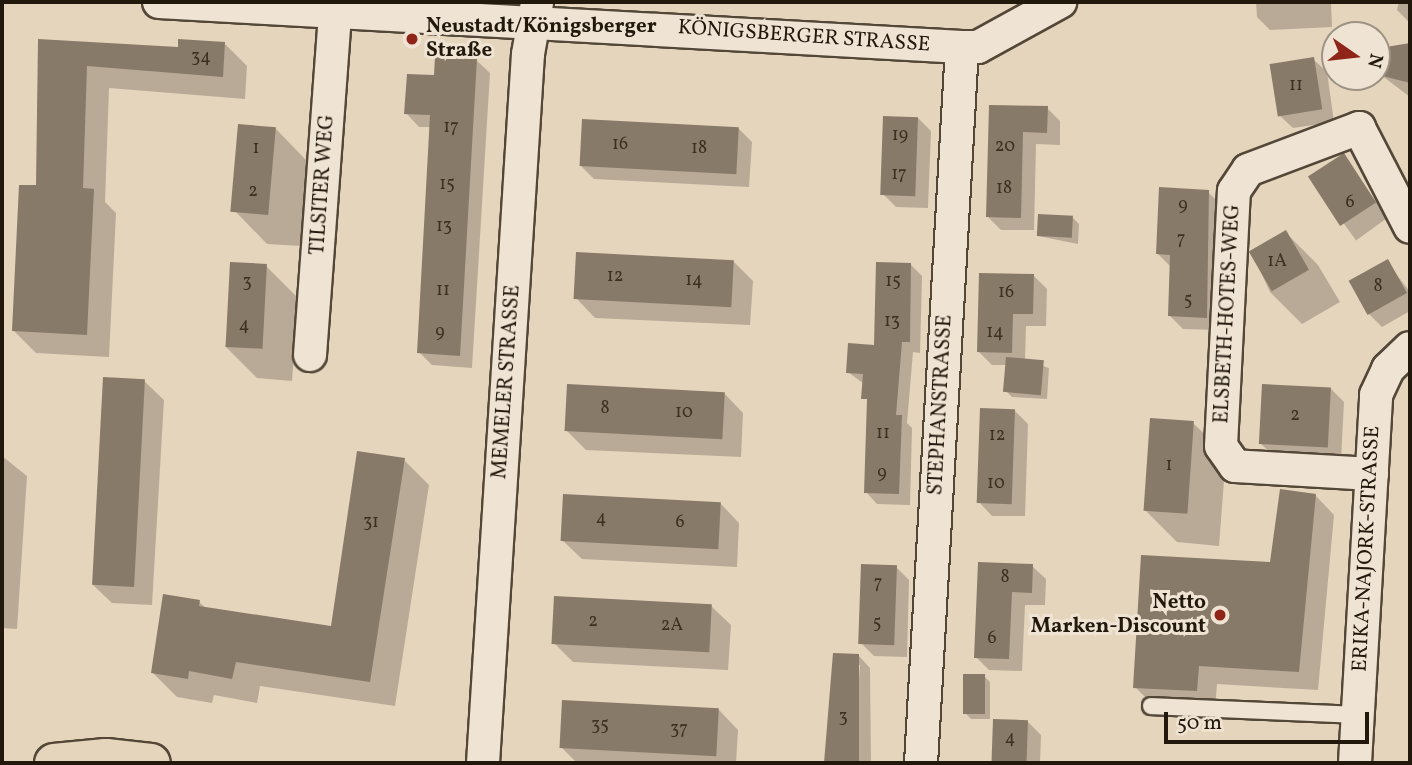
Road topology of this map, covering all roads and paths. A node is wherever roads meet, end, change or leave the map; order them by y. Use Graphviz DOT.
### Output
graph roads {
  1 [pos="159,2"];
  2 [pos="1060,2"];
  3 [pos="247,5"];
  4 [pos="393,9"];
  5 [pos="536,11"];
  6 [pos="335,14"];
  7 [pos="962,47"];
  8 [pos="1410,227"];
  9 [pos="1410,348"];
  10 [pos="310,355"];
  11 [pos="1372,474"];
  12 [pos="1151,706"];
  13 [pos="1357,715"];
  14 [pos="54,763"];
  15 [pos="151,763"];
  16 [pos="483,763"];
  17 [pos="921,763"];
  18 [pos="1354,763"];
  1 -- 3 [label="street, KÖNIGSBERGER STRASSE"];
  2 -- 7 [label="street, KÖNIGSBERGER STRASSE"];
  3 -- 6 [label="street, KÖNIGSBERGER STRASSE"];
  4 -- 5 [label="street, KÖNIGSBERGER STRASSE"];
  4 -- 6 [label="street, KÖNIGSBERGER STRASSE"];
  5 -- 7 [label="street, KÖNIGSBERGER STRASSE"];
  5 -- 16 [label="street, MEMELER STRASSE"];
  6 -- 10 [label="street, TILSITER WEG"];
  7 -- 17 [label="street, STEPHANSTRASSE"];
  8 -- 11 [label="street, ELSBETH-HOTES-WEG"];
  9 -- 11 [label="street, ERIKA-NAJORK-STRASSE"];
  11 -- 13 [label="street, ERIKA-NAJORK-STRASSE"];
  12 -- 13 [label="lane"];
  13 -- 18 [label="street, ERIKA-NAJORK-STRASSE"];
  14 -- 15 [label="main road"];
}
